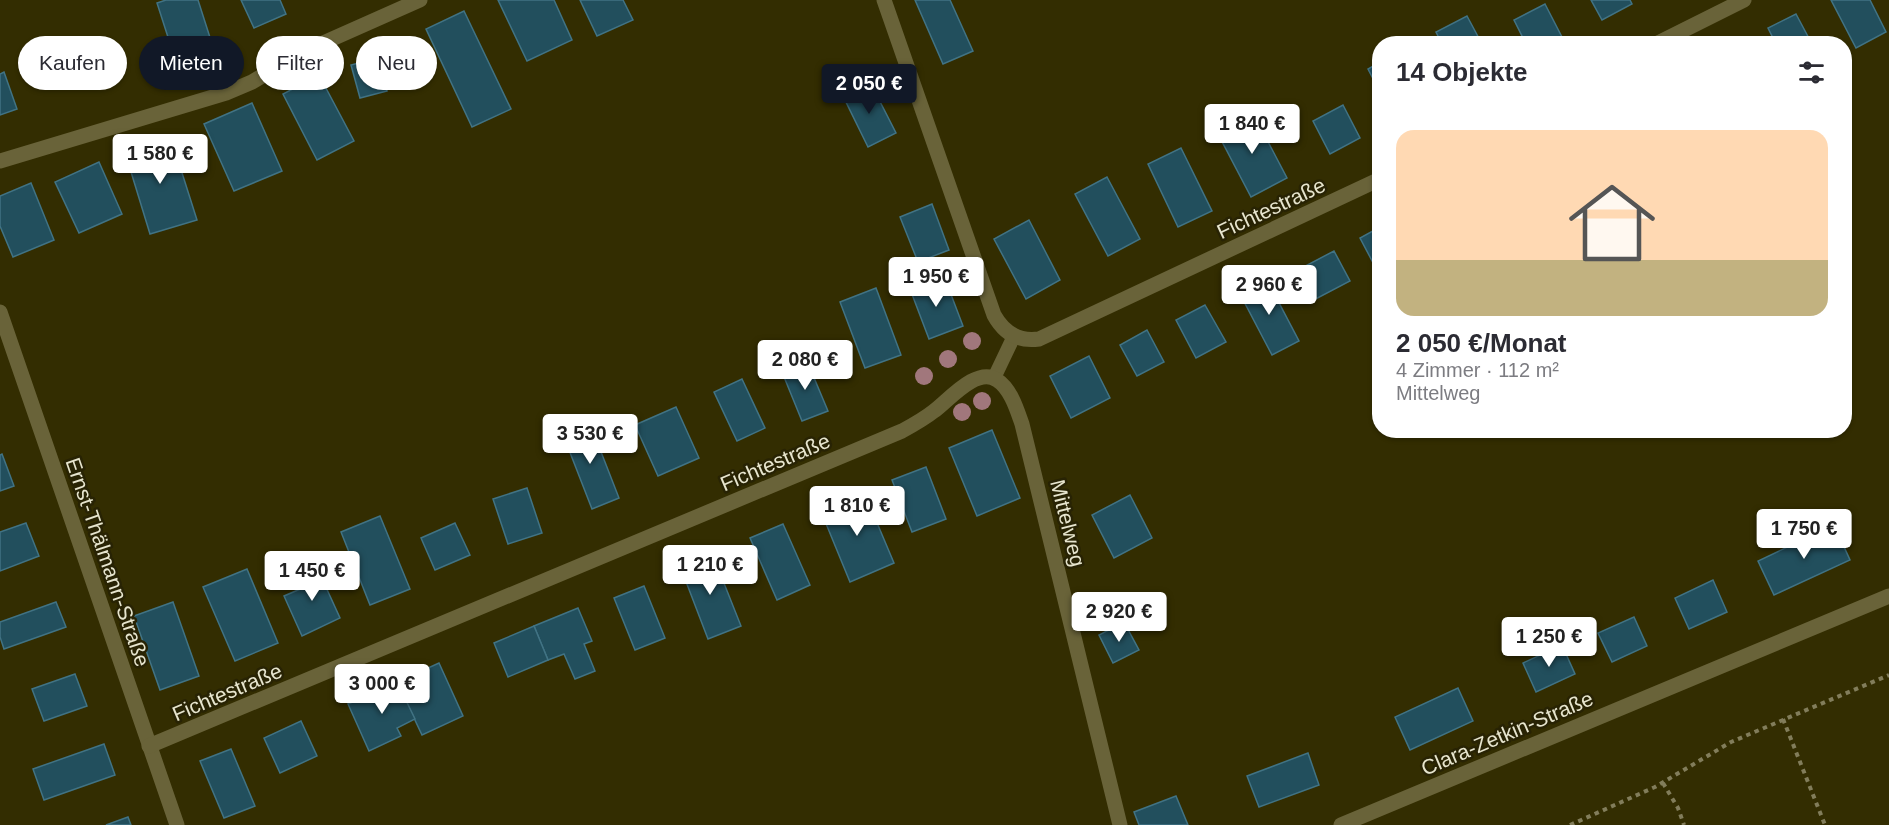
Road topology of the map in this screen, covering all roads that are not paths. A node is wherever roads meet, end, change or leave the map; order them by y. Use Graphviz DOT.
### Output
graph roads {
  1 [pos="420,0"];
  2 [pos="884,0"];
  3 [pos="1744,0"];
  4 [pos="1672,36"];
  5 [pos="0,161"];
  6 [pos="1372,183"];
  7 [pos="0,312"];
  8 [pos="1014,336"];
  9 [pos="994,378"];
  10 [pos="1889,596"];
  11 [pos="149,746"];
  12 [pos="177,825"];
  13 [pos="1120,825"];
  14 [pos="1341,825"];
  1 -- 5 [label="street"];
  2 -- 8 [label="street"];
  3 -- 4 [label="street"];
  6 -- 8 [label="street, Fichtestraße"];
  7 -- 11 [label="street, Ernst-Thälmann-Straße"];
  8 -- 9 [label="lane"];
  9 -- 11 [label="street, Fichtestraße"];
  9 -- 13 [label="street, Mittelweg"];
  10 -- 14 [label="street, Clara-Zetkin-Straße"];
  11 -- 12 [label="street, Ernst-Thälmann-Straße"];
}
